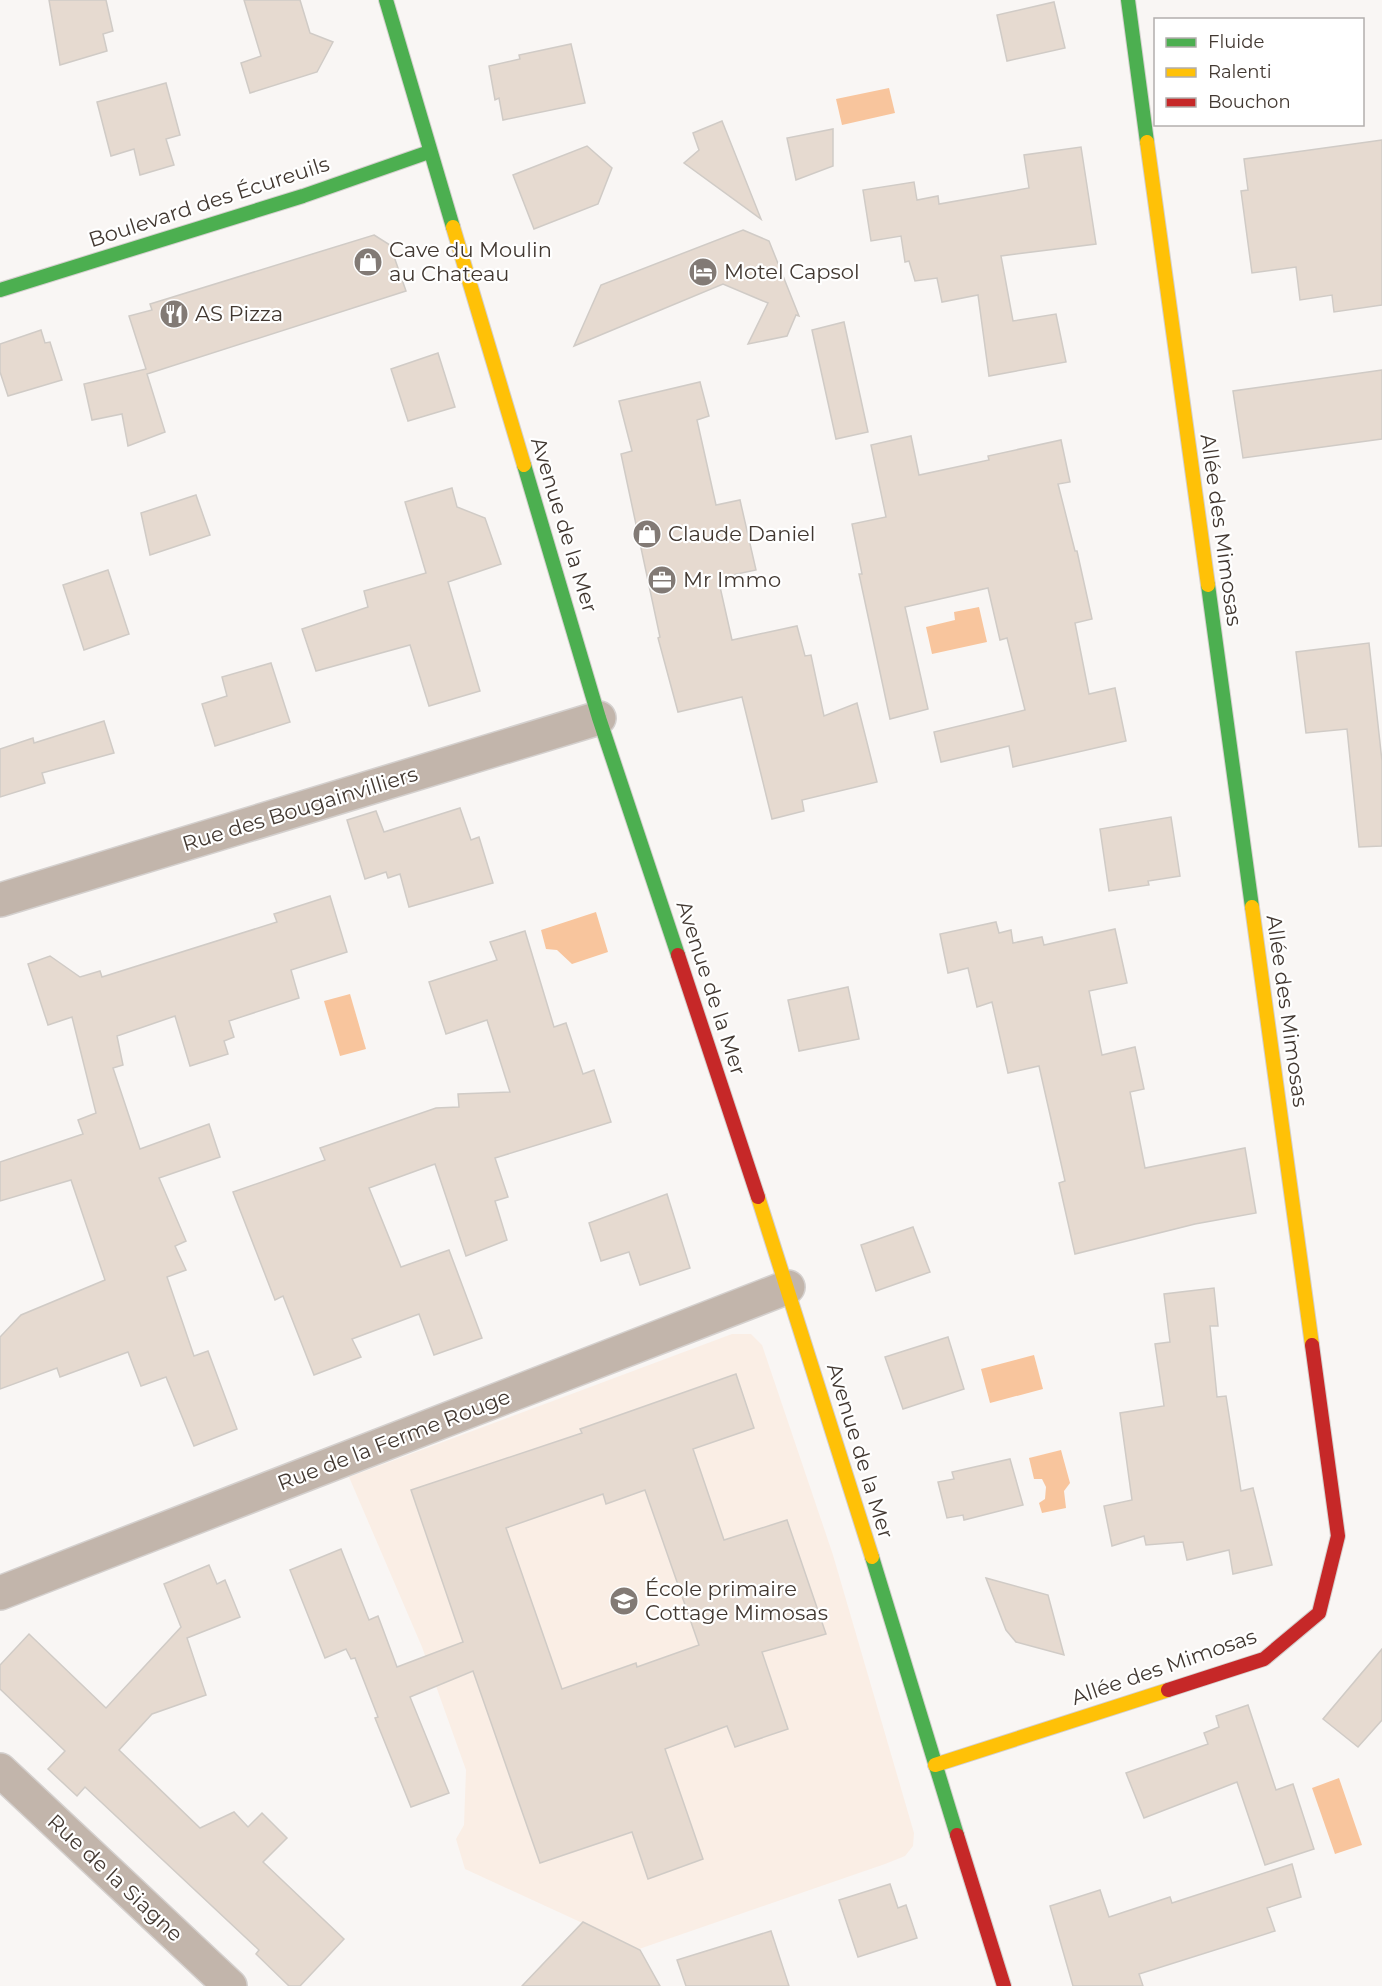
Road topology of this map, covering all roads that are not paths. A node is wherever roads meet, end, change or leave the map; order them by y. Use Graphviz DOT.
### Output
graph roads {
  1 [pos="386,0"];
  2 [pos="1128,0"];
  3 [pos="429,152"];
  4 [pos="0,290"];
  5 [pos="599,718"];
  6 [pos="0,900"];
  7 [pos="788,1287"];
  8 [pos="0,1593"];
  9 [pos="935,1765"];
  10 [pos="0,1770"];
  11 [pos="222,1984"];
  12 [pos="1004,1986"];
  1 -- 3 [label="street, Avenue de la Mer"];
  2 -- 9 [label="street, Allée des Mimosas"];
  3 -- 4 [label="street, Boulevard des Écureuils"];
  3 -- 5 [label="street, Avenue de la Mer"];
  5 -- 6 [label="street, Rue des Bougainvilliers"];
  5 -- 7 [label="street, Avenue de la Mer"];
  7 -- 8 [label="street, Rue de la Ferme Rouge"];
  7 -- 9 [label="street, Avenue de la Mer"];
  9 -- 12 [label="street, Avenue de la Mer"];
  10 -- 11 [label="street, Rue de la Siagne"];
}
